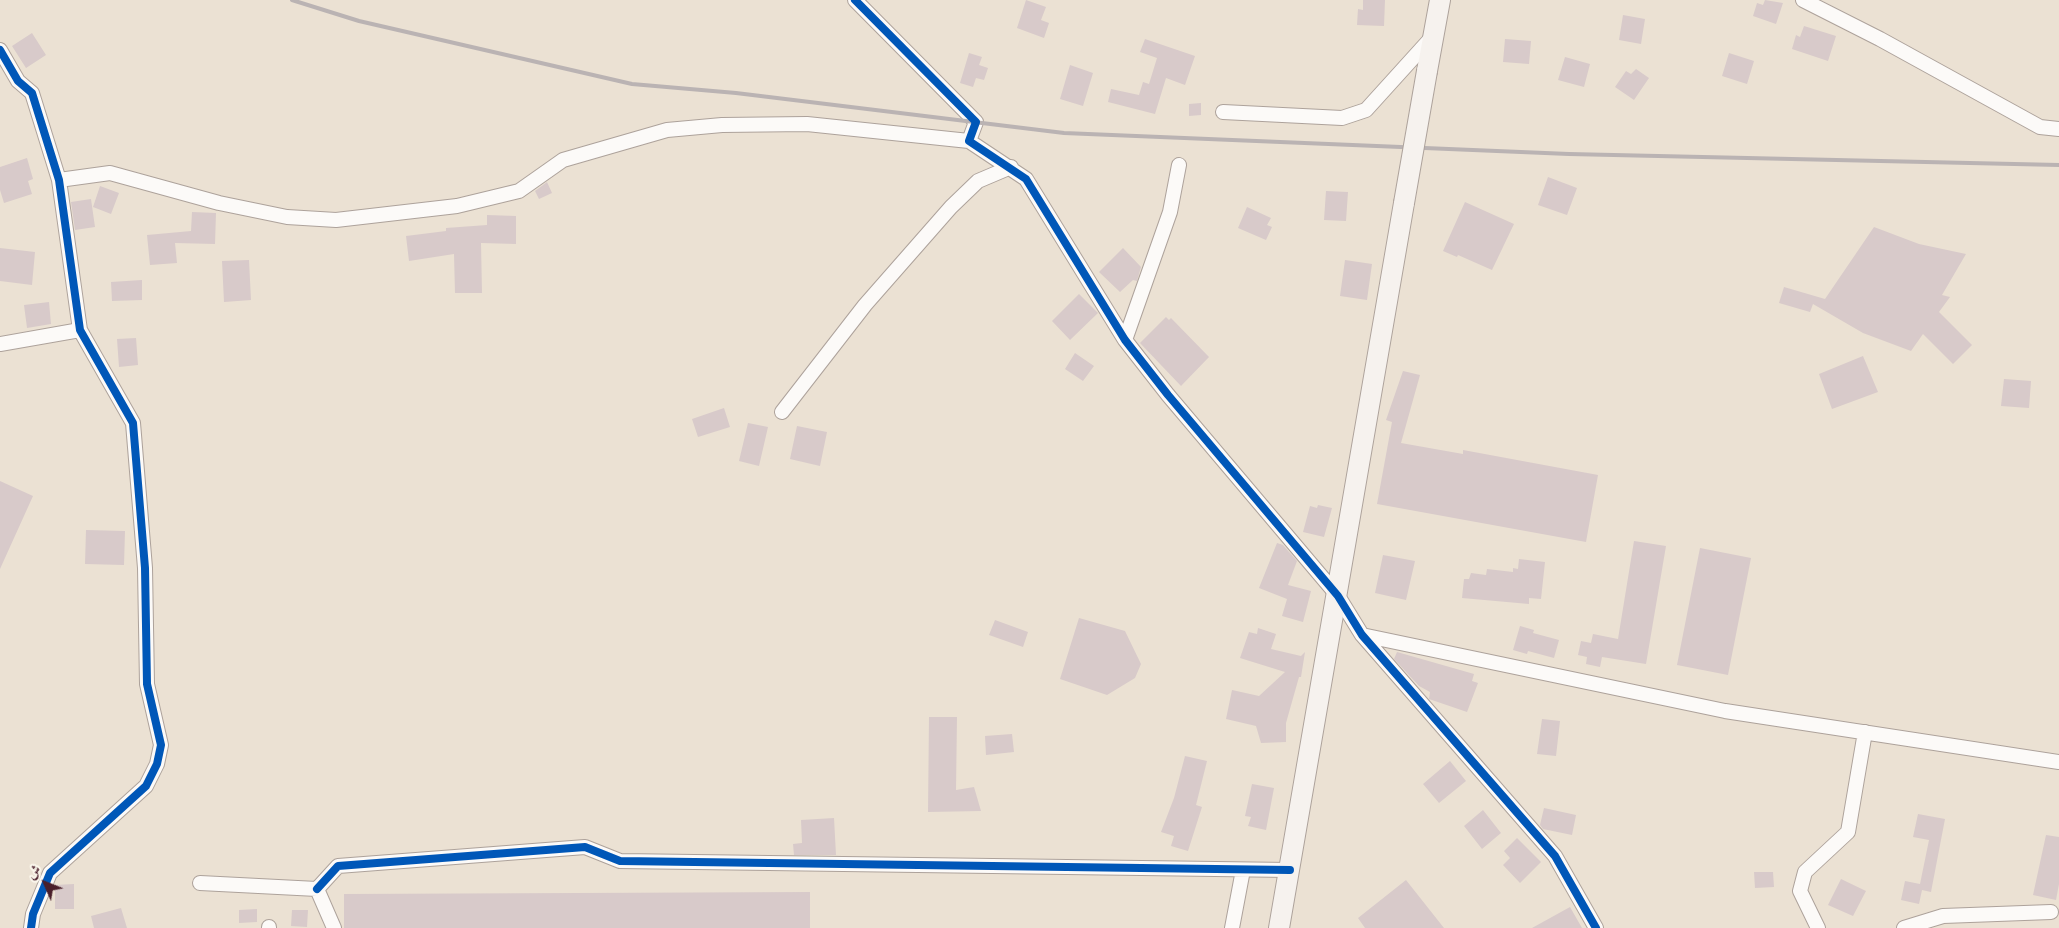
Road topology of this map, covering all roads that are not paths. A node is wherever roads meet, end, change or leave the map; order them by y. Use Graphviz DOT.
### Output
graph roads {
  1 [pos="855,0"];
  2 [pos="1440,0"];
  3 [pos="1803,0"];
  4 [pos="1435,34"];
  5 [pos="0,50"];
  6 [pos="1223,112"];
  7 [pos="2059,128"];
  8 [pos="969,140"];
  9 [pos="1179,165"];
  10 [pos="1012,167"];
  11 [pos="59,180"];
  12 [pos="80,330"];
  13 [pos="1125,340"];
  14 [pos="0,344"];
  15 [pos="782,412"];
  16 [pos="1338,596"];
  17 [pos="1362,636"];
  18 [pos="1865,732"];
  19 [pos="2059,762"];
  20 [pos="1243,870"];
  21 [pos="1290,870"];
  22 [pos="200,883"];
  23 [pos="317,889"];
  24 [pos="2051,912"];
  25 [pos="31,928"];
  26 [pos="334,928"];
  27 [pos="1232,928"];
  28 [pos="1279,928"];
  29 [pos="1596,928"];
  30 [pos="1818,928"];
  31 [pos="1904,928"];
  1 -- 8 [label="street"];
  2 -- 4 [label="main road"];
  3 -- 7 [label="street"];
  4 -- 6 [label="street"];
  4 -- 16 [label="main road, bridge"];
  5 -- 11 [label="street"];
  8 -- 10 [label="street"];
  8 -- 11 [label="street"];
  9 -- 13 [label="street"];
  10 -- 13 [label="street"];
  10 -- 15 [label="street"];
  11 -- 12 [label="street"];
  12 -- 14 [label="street"];
  12 -- 25 [label="street"];
  13 -- 16 [label="street"];
  16 -- 17 [label="street"];
  16 -- 21 [label="main road"];
  17 -- 18 [label="street"];
  17 -- 29 [label="street"];
  18 -- 19 [label="street"];
  18 -- 30 [label="street"];
  20 -- 21 [label="street"];
  20 -- 23 [label="street"];
  20 -- 27 [label="street"];
  21 -- 28 [label="main road"];
  22 -- 23 [label="street"];
  23 -- 26 [label="street"];
  24 -- 31 [label="street"];
}
